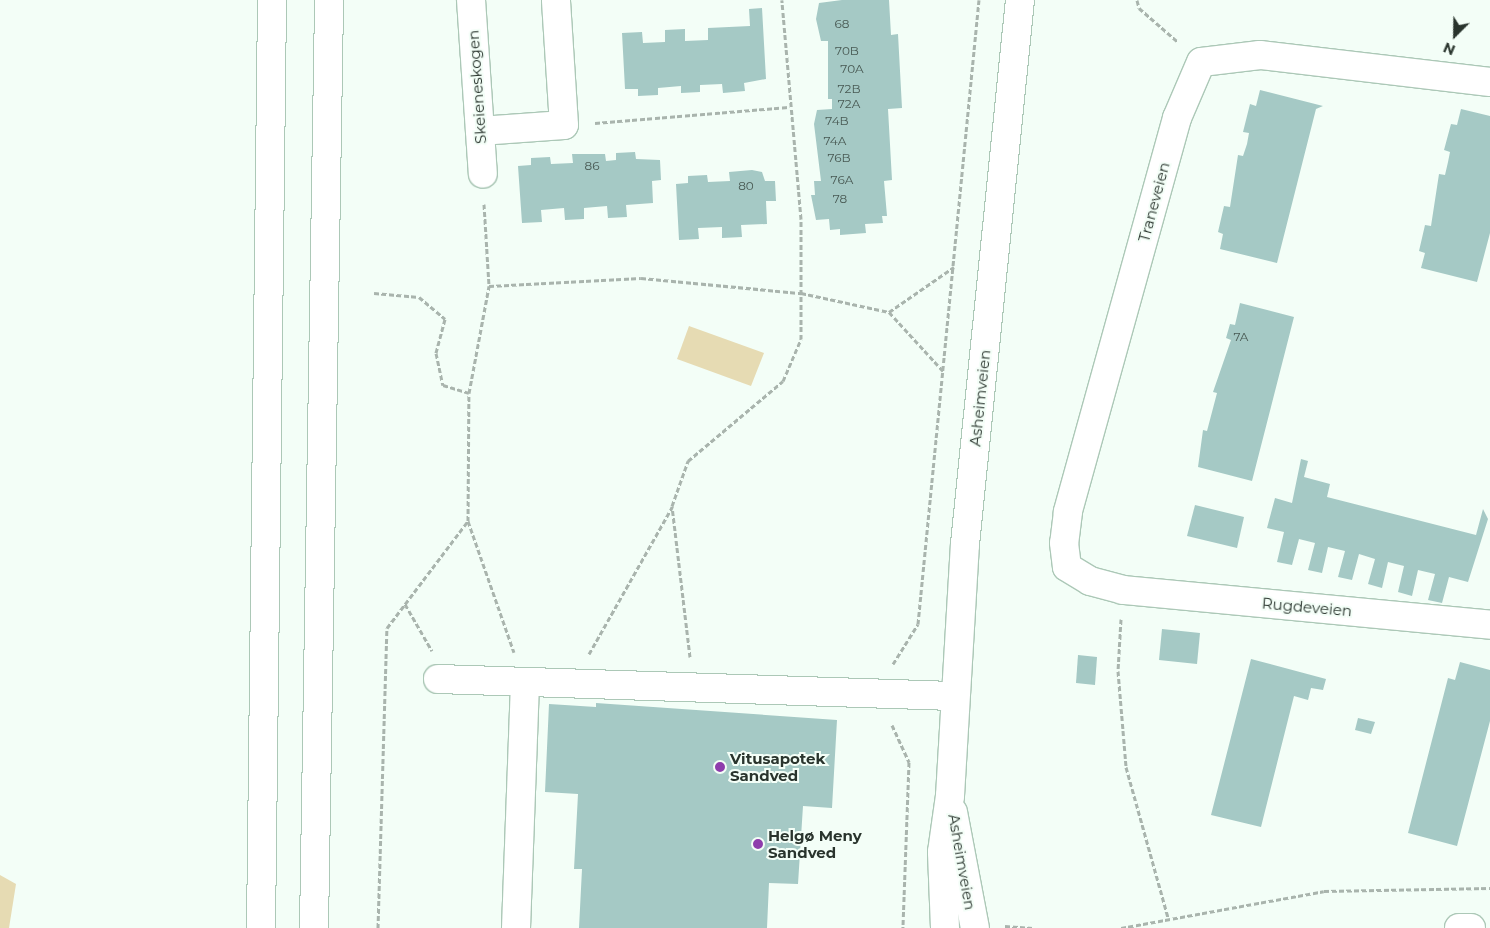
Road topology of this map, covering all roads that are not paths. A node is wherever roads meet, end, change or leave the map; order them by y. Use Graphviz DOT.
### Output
graph roads {
  1 [pos="272,0"];
  2 [pos="329,0"];
  3 [pos="471,0"];
  4 [pos="556,0"];
  5 [pos="1020,0"];
  6 [pos="1490,82"];
  7 [pos="480,131"];
  8 [pos="483,174"];
  9 [pos="1123,590"];
  10 [pos="1490,625"];
  11 [pos="438,679"];
  12 [pos="525,682"];
  13 [pos="954,696"];
  14 [pos="950,796"];
  15 [pos="987,927"];
  16 [pos="261,928"];
  17 [pos="314,928"];
  18 [pos="516,928"];
  19 [pos="945,928"];
  20 [pos="1459,928"];
  21 [pos="1472,928"];
  1 -- 16 [label="main road"];
  2 -- 17 [label="main road"];
  3 -- 7 [label="main road, Skeieneskogen"];
  4 -- 7 [label="main road"];
  5 -- 13 [label="main road, Asheimveien"];
  6 -- 9 [label="main road, Traneveien"];
  7 -- 8 [label="main road, Skeieneskogen"];
  9 -- 10 [label="main road, Rugdeveien"];
  11 -- 12 [label="main road"];
  12 -- 13 [label="main road"];
  12 -- 18 [label="main road"];
  13 -- 14 [label="main road, Asheimveien"];
  14 -- 15 [label="main road, Asheimveien"];
  14 -- 19 [label="main road, Asheimveien"];
  20 -- 21 [label="main road"];
}
